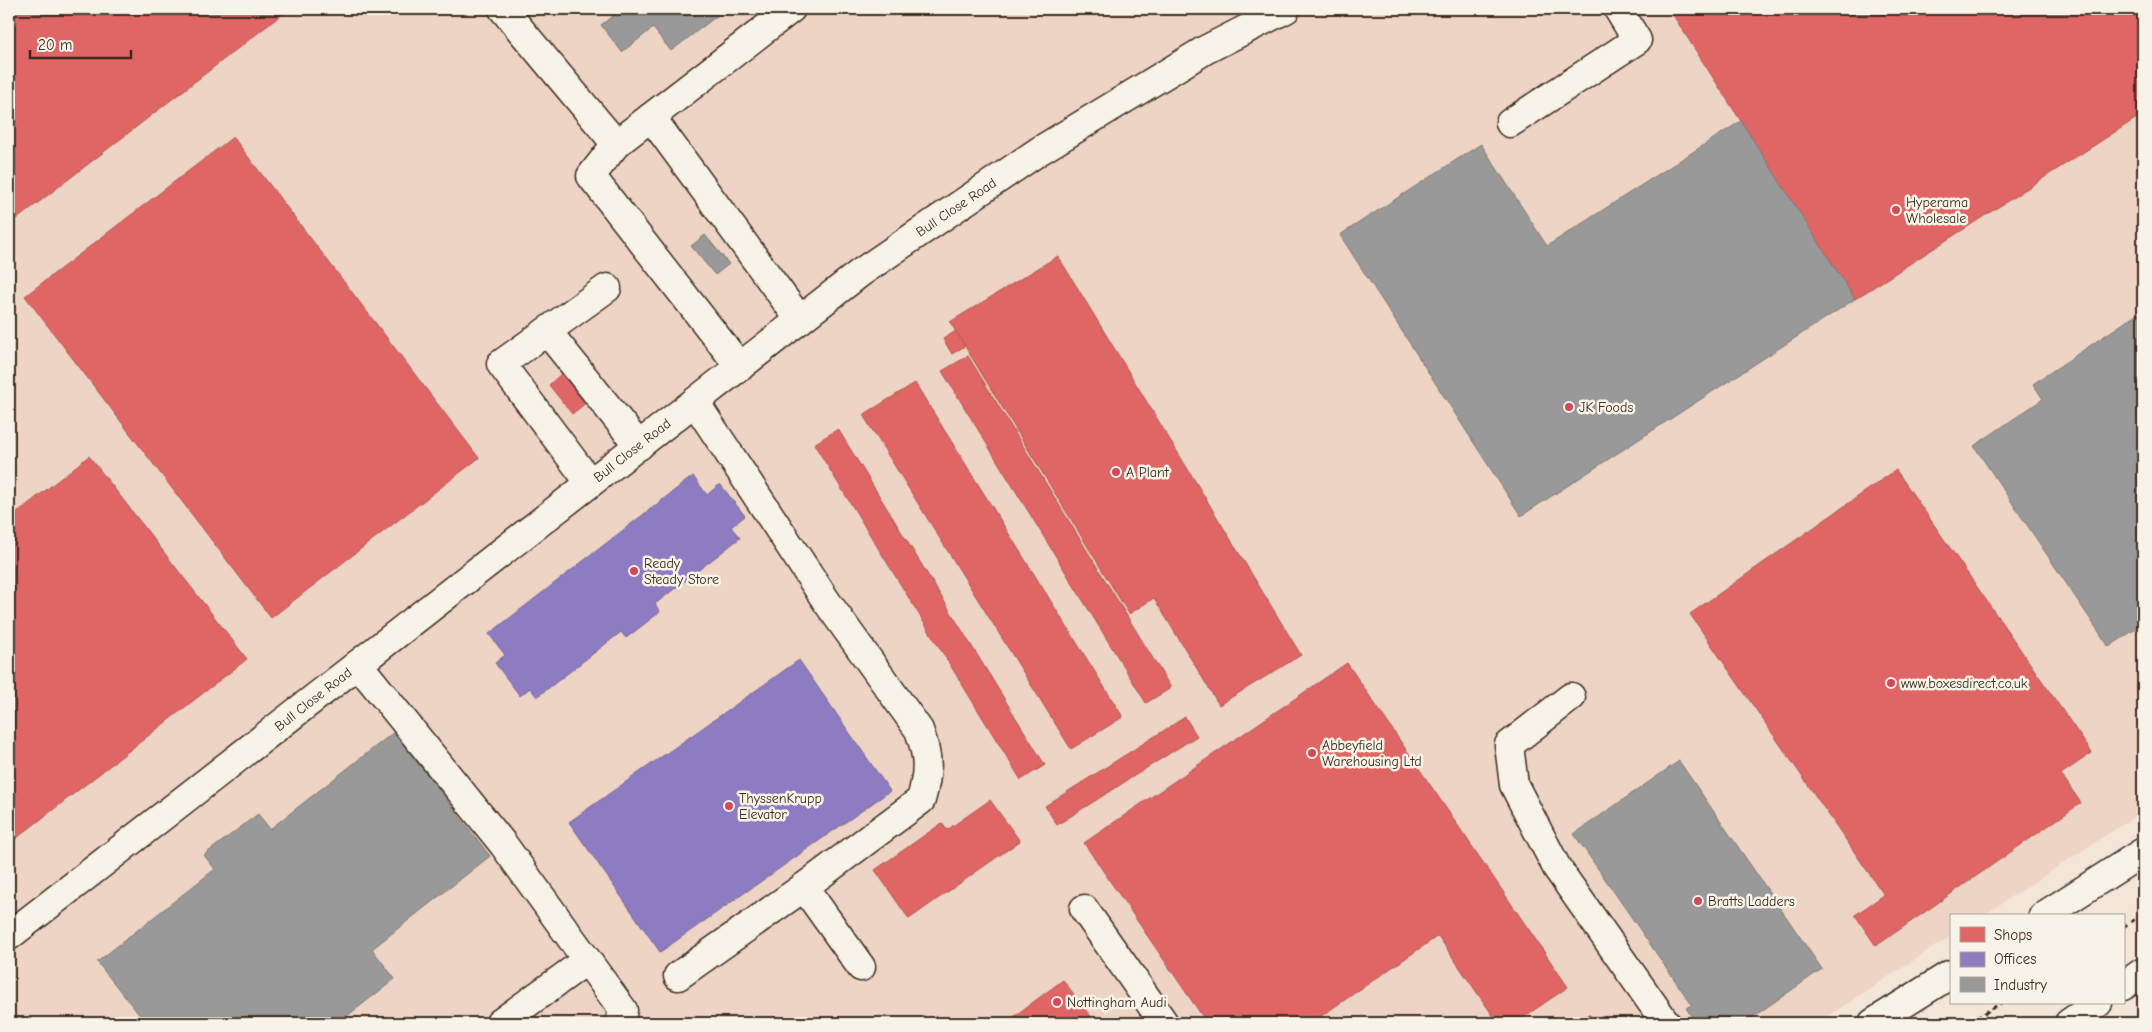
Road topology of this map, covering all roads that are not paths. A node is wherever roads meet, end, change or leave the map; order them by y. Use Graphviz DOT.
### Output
graph roads {
  1 [pos="503,9"];
  2 [pos="791,9"];
  3 [pos="1286,9"];
  4 [pos="1618,9"];
  5 [pos="651,117"];
  6 [pos="1510,123"];
  7 [pos="616,144"];
  8 [pos="607,288"];
  9 [pos="800,320"];
  10 [pos="547,331"];
  11 [pos="740,367"];
  12 [pos="694,402"];
  13 [pos="639,446"];
  14 [pos="590,483"];
  15 [pos="358,664"];
  16 [pos="1572,697"];
  17 [pos="2143,852"];
  18 [pos="804,887"];
  19 [pos="1084,910"];
  20 [pos="2046,914"];
  21 [pos="9,936"];
  22 [pos="587,960"];
  23 [pos="861,967"];
  24 [pos="2143,972"];
  25 [pos="1950,975"];
  26 [pos="678,976"];
  27 [pos="2124,985"];
  28 [pos="2097,1004"];
  29 [pos="500,1023"];
  30 [pos="620,1023"];
  31 [pos="1164,1023"];
  32 [pos="1666,1023"];
  33 [pos="1873,1023"];
  34 [pos="2069,1023"];
  1 -- 7 [label="main road"];
  2 -- 5 [label="main road"];
  3 -- 9 [label="main road, Bull Close Road"];
  4 -- 6 [label="main road"];
  5 -- 7 [label="main road"];
  5 -- 9 [label="main road"];
  7 -- 11 [label="main road"];
  8 -- 10 [label="main road"];
  9 -- 11 [label="main road, Bull Close Road"];
  10 -- 13 [label="main road"];
  10 -- 14 [label="main road"];
  11 -- 12 [label="main road, Bull Close Road"];
  12 -- 13 [label="main road, Bull Close Road"];
  12 -- 18 [label="main road"];
  13 -- 14 [label="main road, Bull Close Road"];
  14 -- 15 [label="main road, Bull Close Road"];
  15 -- 21 [label="main road, Bull Close Road"];
  15 -- 22 [label="main road"];
  16 -- 32 [label="main road"];
  17 -- 20 [label="main road"];
  18 -- 23 [label="main road"];
  18 -- 26 [label="main road"];
  19 -- 31 [label="main road"];
  22 -- 29 [label="main road"];
  22 -- 30 [label="main road"];
  24 -- 27 [label="main road"];
  25 -- 33 [label="main road"];
  28 -- 34 [label="main road"];
}
